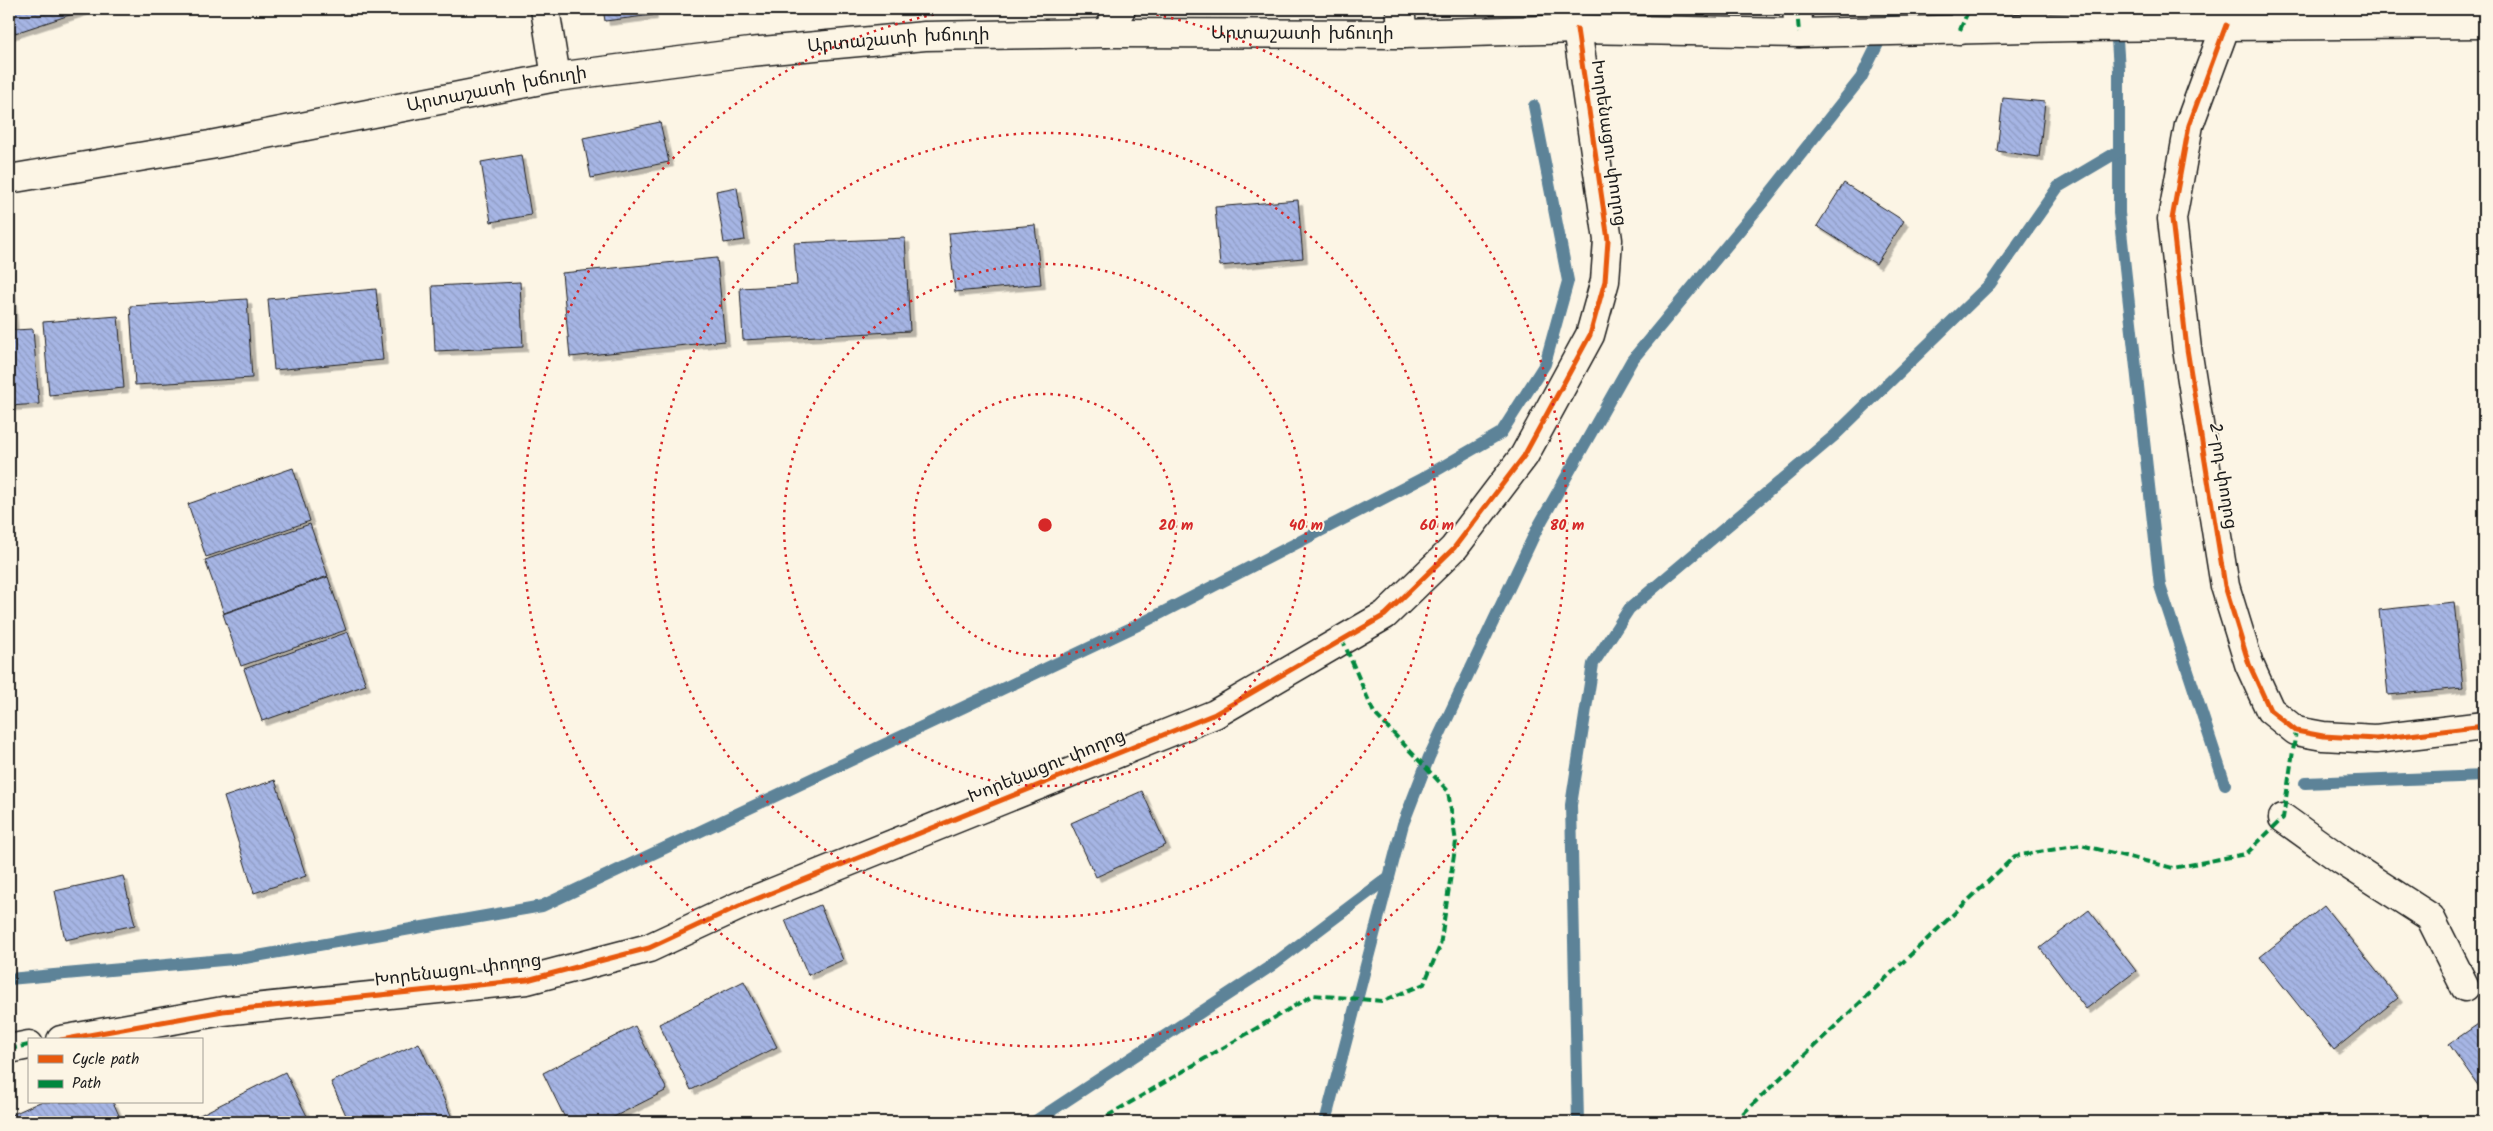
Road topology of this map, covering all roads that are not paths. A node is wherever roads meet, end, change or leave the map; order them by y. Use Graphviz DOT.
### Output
graph roads {
  1 [pos="545,9"];
  2 [pos="1121,9"];
  3 [pos="1965,19"];
  4 [pos="1402,21"];
  5 [pos="1798,21"];
  6 [pos="2484,24"];
  7 [pos="2226,25"];
  8 [pos="1577,29"];
  9 [pos="1106,32"];
  10 [pos="556,77"];
  11 [pos="9,179"];
  12 [pos="2484,726"];
  13 [pos="2283,818"];
  14 [pos="2466,987"];
  15 [pos="72,1038"];
  16 [pos="28,1045"];
  17 [pos="9,1049"];
  1 -- 10 [label="street"];
  2 -- 9 [label="street"];
  3 -- 5 [label="street, Արտաշատի խճուղի"];
  3 -- 7 [label="street, Արտաշատի խճուղի"];
  4 -- 8 [label="street, Արտաշատի խճուղի"];
  4 -- 9 [label="street, Արտաշատի խճուղի"];
  5 -- 8 [label="street, Արտաշատի խճուղի"];
  6 -- 7 [label="street, Արտաշատի խճուղի"];
  7 -- 12 [label="street, 2-րդ փողոց"];
  8 -- 15 [label="street, Խորենացու փողոց"];
  9 -- 10 [label="street, Արտաշատի խճուղի"];
  10 -- 11 [label="street, Արտաշատի խճուղի"];
  13 -- 14 [label="street"];
  16 -- 17 [label="street"];
}
